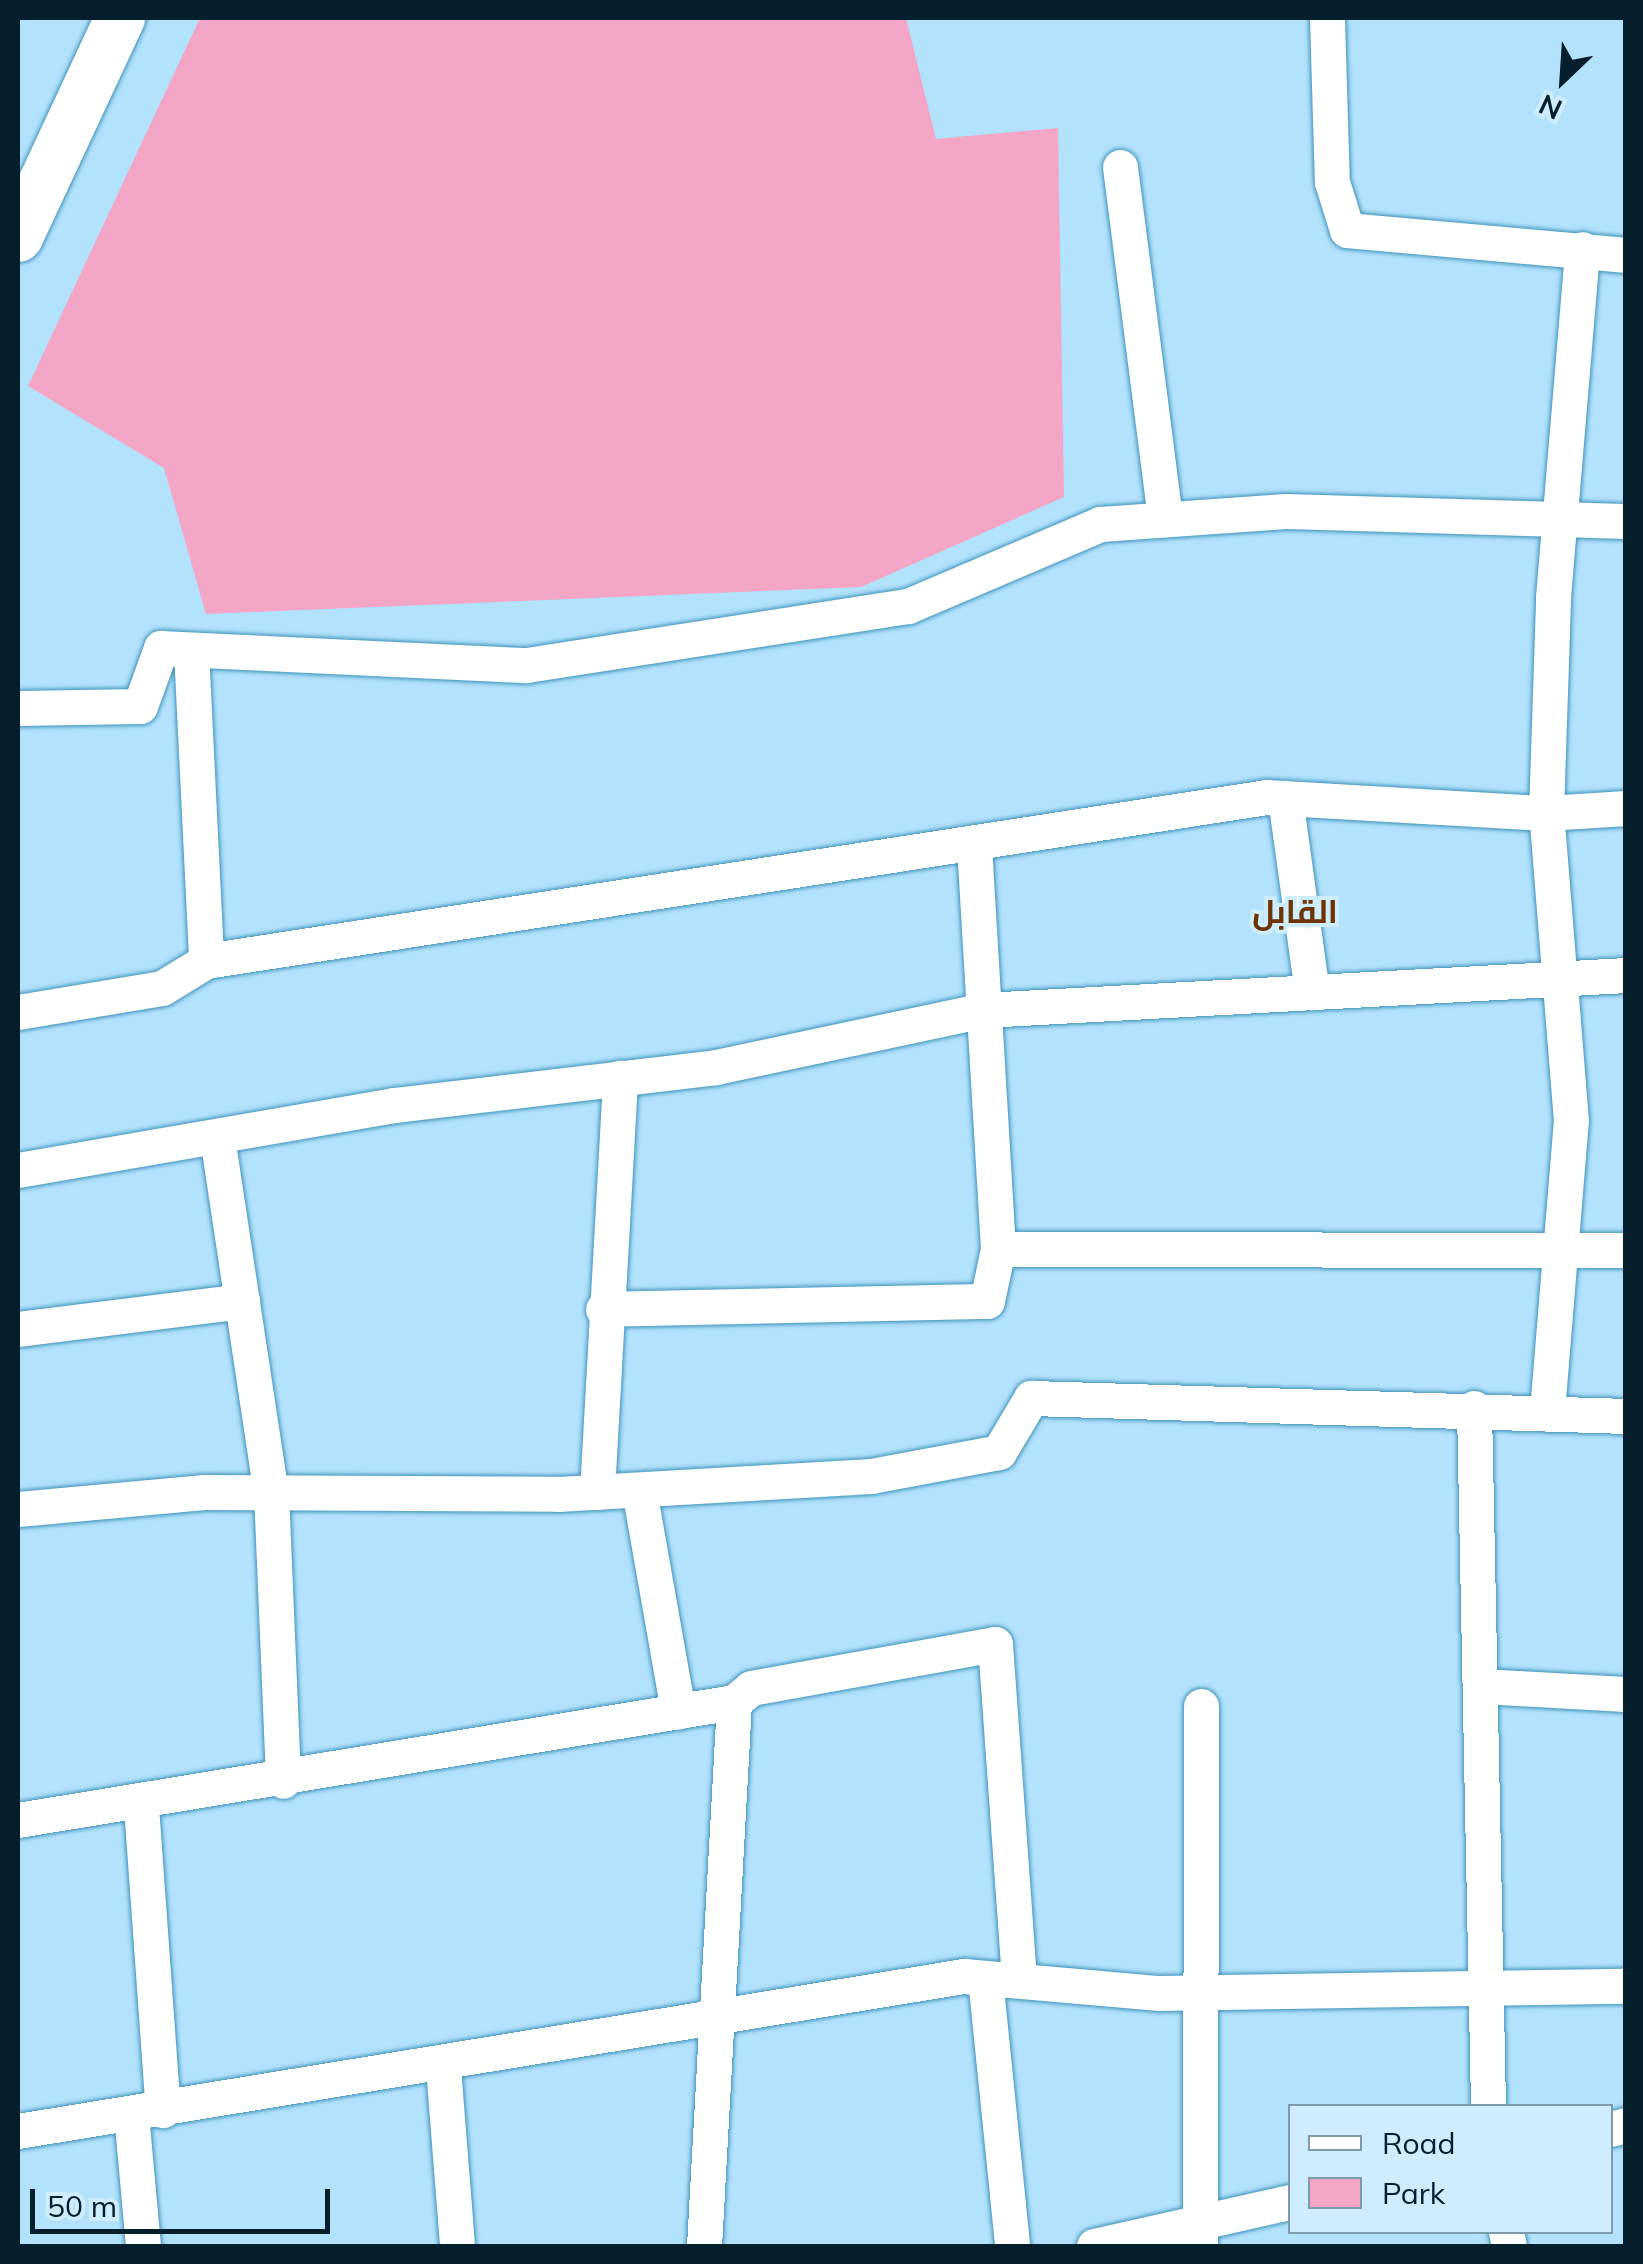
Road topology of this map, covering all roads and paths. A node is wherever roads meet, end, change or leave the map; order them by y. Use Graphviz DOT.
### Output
graph roads {
  1 [pos="120,18"];
  2 [pos="1327,18"];
  3 [pos="1120,167"];
  4 [pos="18,237"];
  5 [pos="1582,248"];
  6 [pos="1626,255"];
  7 [pos="1559,518"];
  8 [pos="1165,519"];
  9 [pos="1626,521"];
  10 [pos="190,650"];
  11 [pos="18,708"];
  12 [pos="1285,798"];
  13 [pos="1626,808"];
  14 [pos="1546,813"];
  15 [pos="974,844"];
  16 [pos="206,961"];
  17 [pos="1626,975"];
  18 [pos="1566,980"];
  19 [pos="1312,992"];
  20 [pos="984,1010"];
  21 [pos="18,1012"];
  22 [pos="620,1078"];
  23 [pos="218,1138"];
  24 [pos="18,1170"];
  25 [pos="998,1249"];
  26 [pos="1565,1250"];
  27 [pos="1626,1250"];
  28 [pos="242,1301"];
  29 [pos="604,1309"];
  30 [pos="18,1328"];
  31 [pos="1474,1408"];
  32 [pos="1547,1411"];
  33 [pos="1626,1416"];
  34 [pos="639,1490"];
  35 [pos="271,1492"];
  36 [pos="597,1492"];
  37 [pos="18,1510"];
  38 [pos="1481,1686"];
  39 [pos="1626,1694"];
  40 [pos="734,1702"];
  41 [pos="1201,1706"];
  42 [pos="678,1712"];
  43 [pos="282,1781"];
  44 [pos="141,1806"];
  45 [pos="18,1820"];
  46 [pos="1002,1979"];
  47 [pos="1626,1986"];
  48 [pos="1486,1988"];
  49 [pos="1200,1992"];
  50 [pos="722,2018"];
  51 [pos="443,2067"];
  52 [pos="1488,2104"];
  53 [pos="147,2112"];
  54 [pos="18,2131"];
  55 [pos="1288,2203"];
  56 [pos="1200,2234"];
  57 [pos="143,2246"];
  58 [pos="457,2246"];
  59 [pos="704,2246"];
  60 [pos="1012,2246"];
  61 [pos="1094,2246"];
  1 -- 4 [label="street"];
  2 -- 5 [label="street"];
  3 -- 8 [label="street"];
  5 -- 6 [label="street"];
  5 -- 7 [label="street"];
  7 -- 8 [label="street"];
  7 -- 9 [label="street"];
  7 -- 14 [label="street"];
  8 -- 10 [label="street"];
  10 -- 11 [label="street"];
  10 -- 16 [label="street"];
  12 -- 14 [label="street"];
  12 -- 15 [label="street"];
  12 -- 19 [label="street"];
  13 -- 14 [label="street"];
  14 -- 18 [label="street"];
  15 -- 16 [label="street"];
  15 -- 20 [label="street"];
  16 -- 21 [label="street"];
  17 -- 18 [label="street"];
  18 -- 19 [label="street"];
  18 -- 26 [label="street"];
  19 -- 20 [label="street"];
  20 -- 22 [label="street"];
  20 -- 25 [label="street"];
  22 -- 23 [label="street"];
  22 -- 29 [label="street"];
  23 -- 24 [label="street"];
  23 -- 28 [label="street"];
  25 -- 26 [label="street"];
  25 -- 29 [label="street"];
  26 -- 27 [label="street"];
  26 -- 32 [label="street"];
  28 -- 30 [label="street"];
  28 -- 35 [label="street"];
  29 -- 36 [label="street"];
  31 -- 32 [label="street"];
  31 -- 34 [label="street"];
  31 -- 38 [label="street"];
  32 -- 33 [label="street"];
  34 -- 36 [label="street"];
  34 -- 42 [label="street"];
  35 -- 36 [label="street"];
  35 -- 37 [label="street"];
  35 -- 43 [label="street"];
  38 -- 39 [label="street"];
  38 -- 48 [label="street"];
  40 -- 42 [label="street"];
  40 -- 46 [label="street"];
  40 -- 50 [label="street"];
  41 -- 49 [label="street"];
  42 -- 43 [label="street"];
  43 -- 44 [label="street"];
  44 -- 45 [label="street"];
  44 -- 53 [label="street"];
  46 -- 49 [label="street"];
  46 -- 50 [label="street"];
  46 -- 60 [label="street"];
  47 -- 48 [label="street"];
  48 -- 49 [label="street"];
  48 -- 52 [label="street"];
  49 -- 56 [label="street"];
  50 -- 51 [label="street"];
  50 -- 59 [label="street"];
  51 -- 53 [label="street"];
  51 -- 58 [label="street"];
  53 -- 54 [label="street"];
  53 -- 57 [label="street"];
  55 -- 56 [label="street"];
  56 -- 61 [label="street"];
}
